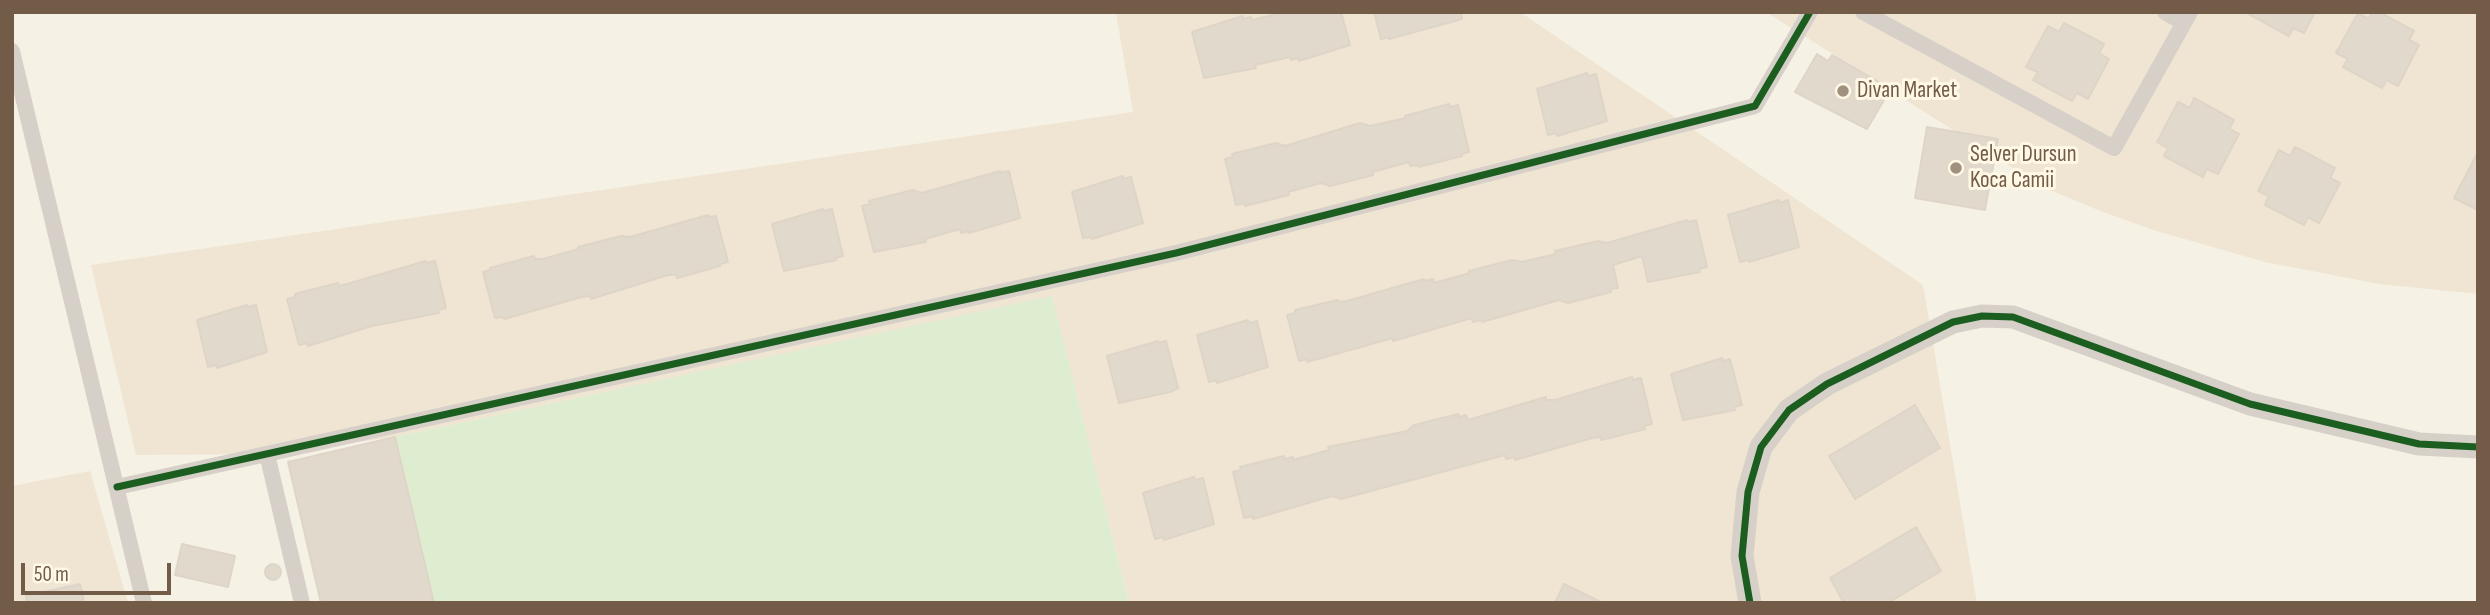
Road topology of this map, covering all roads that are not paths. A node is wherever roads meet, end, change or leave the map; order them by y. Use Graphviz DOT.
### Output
graph roads {
  1 [pos="1810,12"];
  2 [pos="1863,12"];
  3 [pos="2165,12"];
  4 [pos="2187,18"];
  5 [pos="12,51"];
  6 [pos="2478,447"];
  7 [pos="267,454"];
  8 [pos="117,487"];
  9 [pos="144,603"];
  10 [pos="302,603"];
  11 [pos="1750,603"];
  1 -- 7 [label="street"];
  2 -- 4 [label="street"];
  3 -- 4 [label="street"];
  5 -- 8 [label="street"];
  6 -- 11 [label="street"];
  7 -- 8 [label="street"];
  7 -- 10 [label="street"];
  8 -- 9 [label="street"];
}
